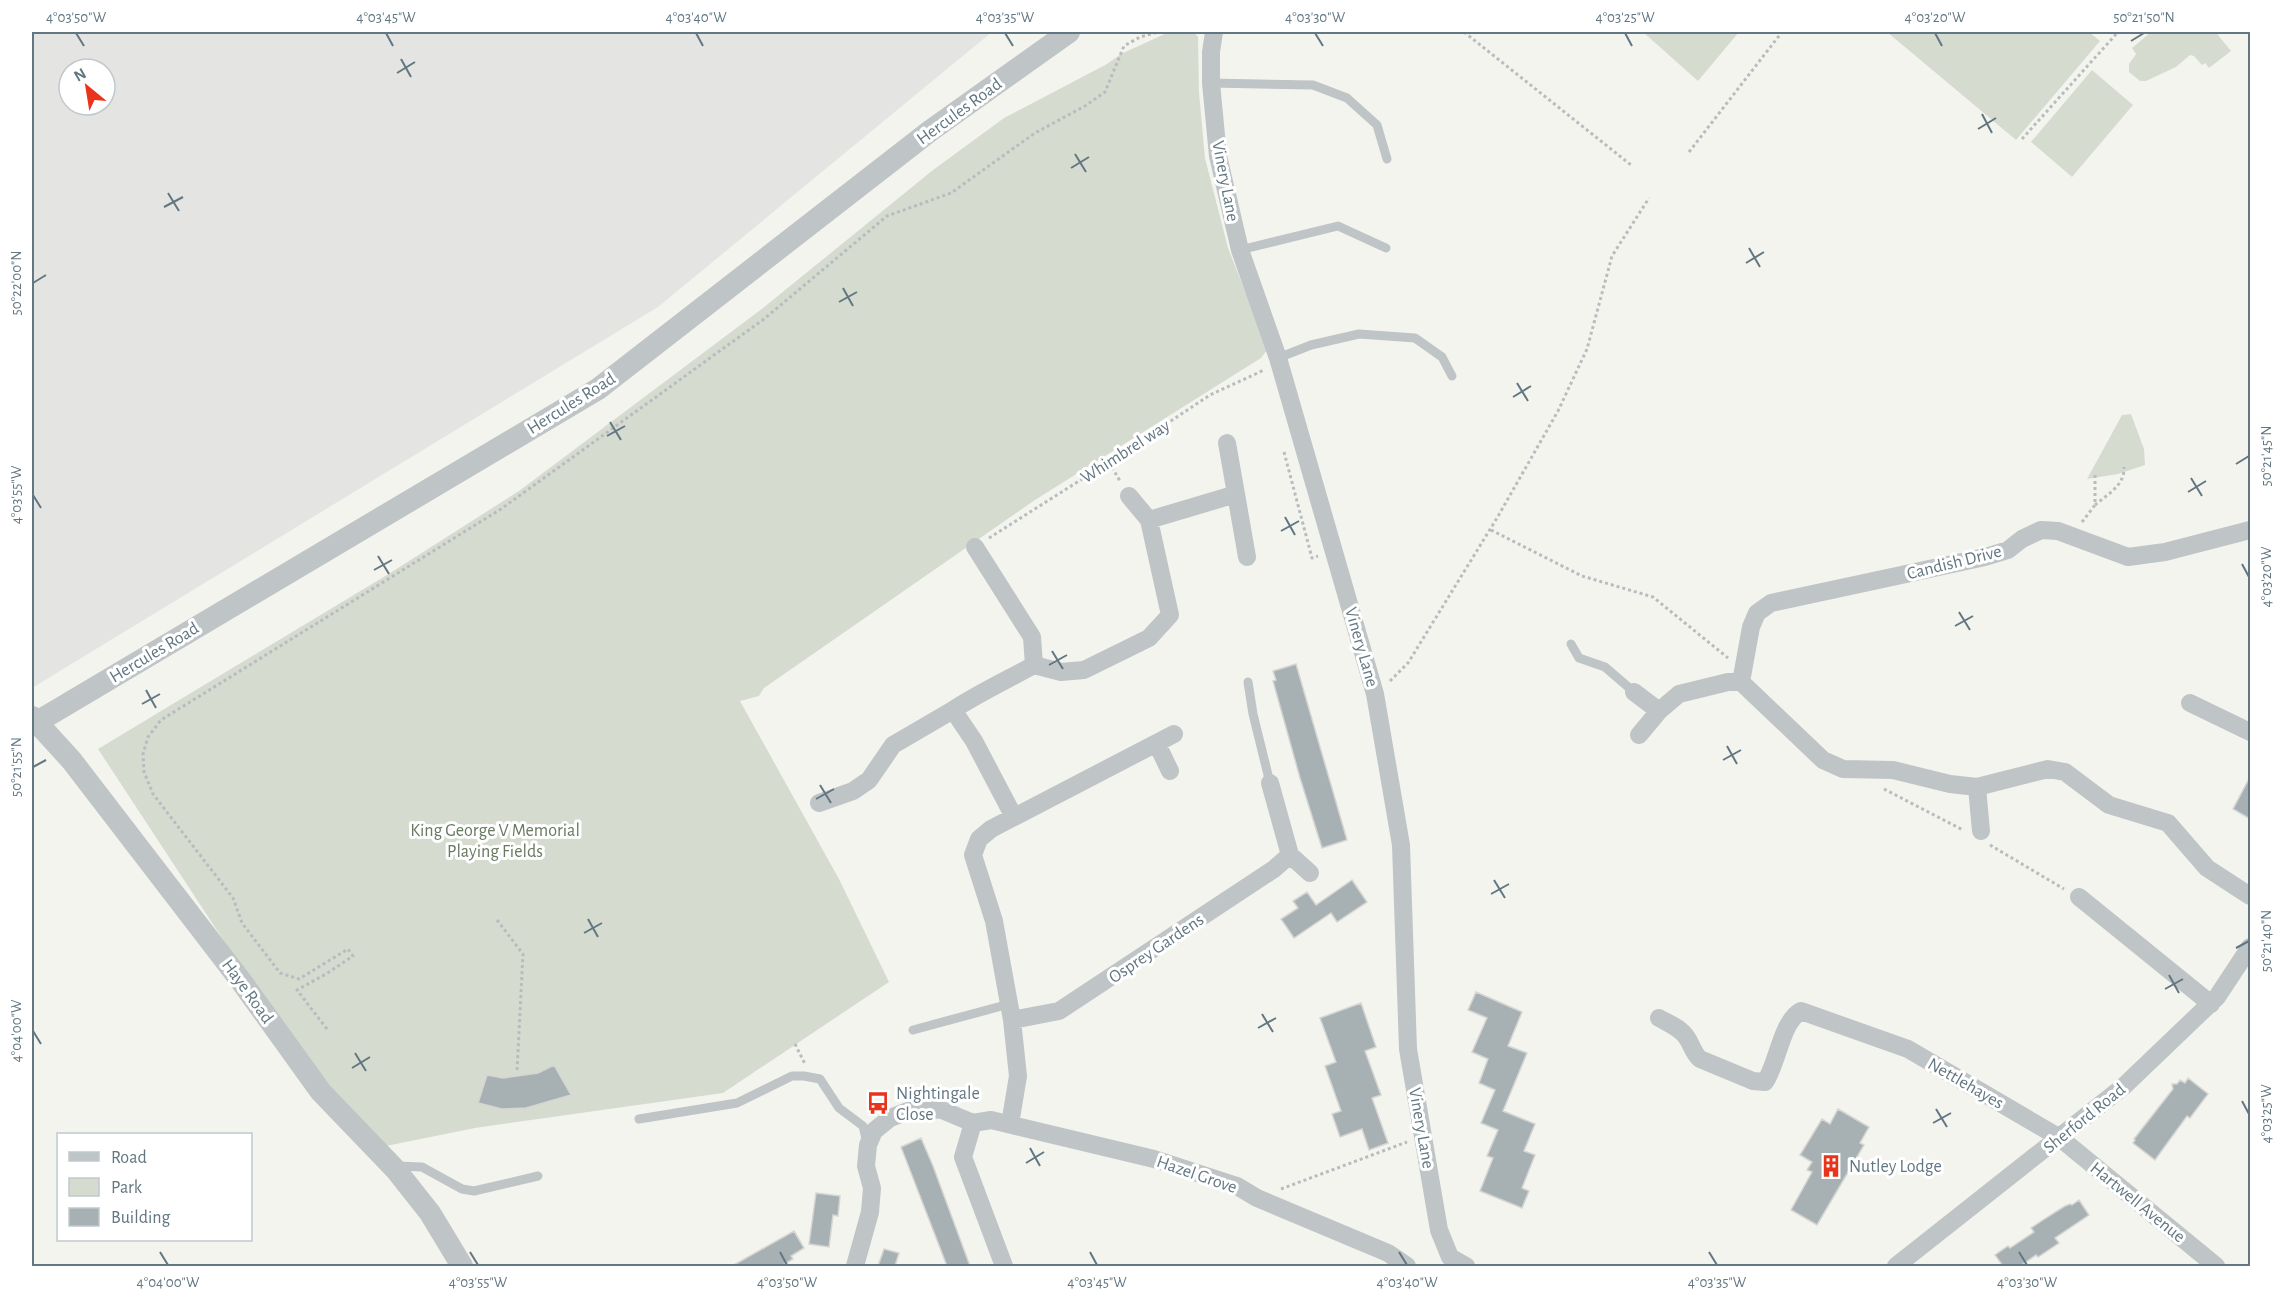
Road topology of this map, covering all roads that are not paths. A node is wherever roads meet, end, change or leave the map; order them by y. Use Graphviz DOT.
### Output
graph roads {
  1 [pos="1070,32"];
  2 [pos="1214,32"];
  3 [pos="1211,83"];
  4 [pos="1387,159"];
  5 [pos="1386,248"];
  6 [pos="1240,250"];
  7 [pos="1279,360"];
  8 [pos="1452,376"];
  9 [pos="1227,443"];
  10 [pos="1236,494"];
  11 [pos="1129,496"];
  12 [pos="1149,520"];
  13 [pos="2250,530"];
  14 [pos="975,547"];
  15 [pos="1247,557"];
  16 [pos="1571,644"];
  17 [pos="1034,665"];
  18 [pos="1742,676"];
  19 [pos="1248,682"];
  20 [pos="1634,692"];
  21 [pos="2190,703"];
  22 [pos="952,711"];
  23 [pos="1659,711"];
  24 [pos="34,719"];
  25 [pos="2250,732"];
  26 [pos="1174,735"];
  27 [pos="1640,735"];
  28 [pos="1157,744"];
  29 [pos="1170,771"];
  30 [pos="1270,783"];
  31 [pos="1977,787"];
  32 [pos="819,804"];
  33 [pos="1014,817"];
  34 [pos="1981,831"];
  35 [pos="1290,855"];
  36 [pos="1310,873"];
  37 [pos="2250,896"];
  38 [pos="2079,897"];
  39 [pos="2250,947"];
  40 [pos="2211,1004"];
  41 [pos="1011,1012"];
  42 [pos="1659,1018"];
  43 [pos="913,1030"];
  44 [pos="639,1119"];
  45 [pos="973,1123"];
  46 [pos="1010,1124"];
  47 [pos="2060,1138"];
  48 [pos="868,1145"];
  49 [pos="392,1166"];
  50 [pos="538,1176"];
  51 [pos="462,1266"];
  52 [pos="855,1266"];
  53 [pos="1004,1266"];
  54 [pos="1407,1266"];
  55 [pos="1466,1266"];
  56 [pos="1896,1266"];
  57 [pos="2216,1266"];
  1 -- 24 [label="street, Hercules Road"];
  2 -- 3 [label="street, Vinery Lane"];
  3 -- 4 [label="lane"];
  3 -- 6 [label="street, Vinery Lane"];
  5 -- 6 [label="lane"];
  6 -- 7 [label="street, Vinery Lane"];
  7 -- 8 [label="lane"];
  7 -- 55 [label="street, Vinery Lane"];
  9 -- 10 [label="street"];
  10 -- 12 [label="street"];
  10 -- 15 [label="street"];
  11 -- 12 [label="street"];
  12 -- 17 [label="street"];
  13 -- 18 [label="street, Candish Drive"];
  14 -- 17 [label="street"];
  16 -- 20 [label="lane"];
  17 -- 22 [label="street"];
  18 -- 23 [label="street"];
  18 -- 31 [label="street"];
  19 -- 30 [label="lane"];
  20 -- 23 [label="street"];
  21 -- 25 [label="street"];
  22 -- 32 [label="street"];
  22 -- 33 [label="street"];
  23 -- 27 [label="street"];
  24 -- 49 [label="street, Haye Road"];
  26 -- 28 [label="street"];
  28 -- 29 [label="street"];
  28 -- 33 [label="street"];
  30 -- 35 [label="street"];
  31 -- 34 [label="street"];
  31 -- 37 [label="street"];
  33 -- 41 [label="street"];
  35 -- 36 [label="street"];
  35 -- 41 [label="street, Osprey Gardens"];
  38 -- 40 [label="street"];
  39 -- 40 [label="street, Sherford Road"];
  40 -- 47 [label="street, Sherford Road"];
  41 -- 43 [label="lane"];
  41 -- 46 [label="street"];
  42 -- 47 [label="street, Nettlehayes"];
  44 -- 48 [label="lane"];
  45 -- 46 [label="street, Hazel Grove"];
  45 -- 48 [label="street"];
  45 -- 53 [label="street"];
  46 -- 54 [label="street, Hazel Grove"];
  47 -- 56 [label="street, Sherford Road"];
  47 -- 57 [label="street, Hartwell Avenue"];
  48 -- 52 [label="street"];
  49 -- 50 [label="lane"];
  49 -- 51 [label="street, Haye Road"];
}
